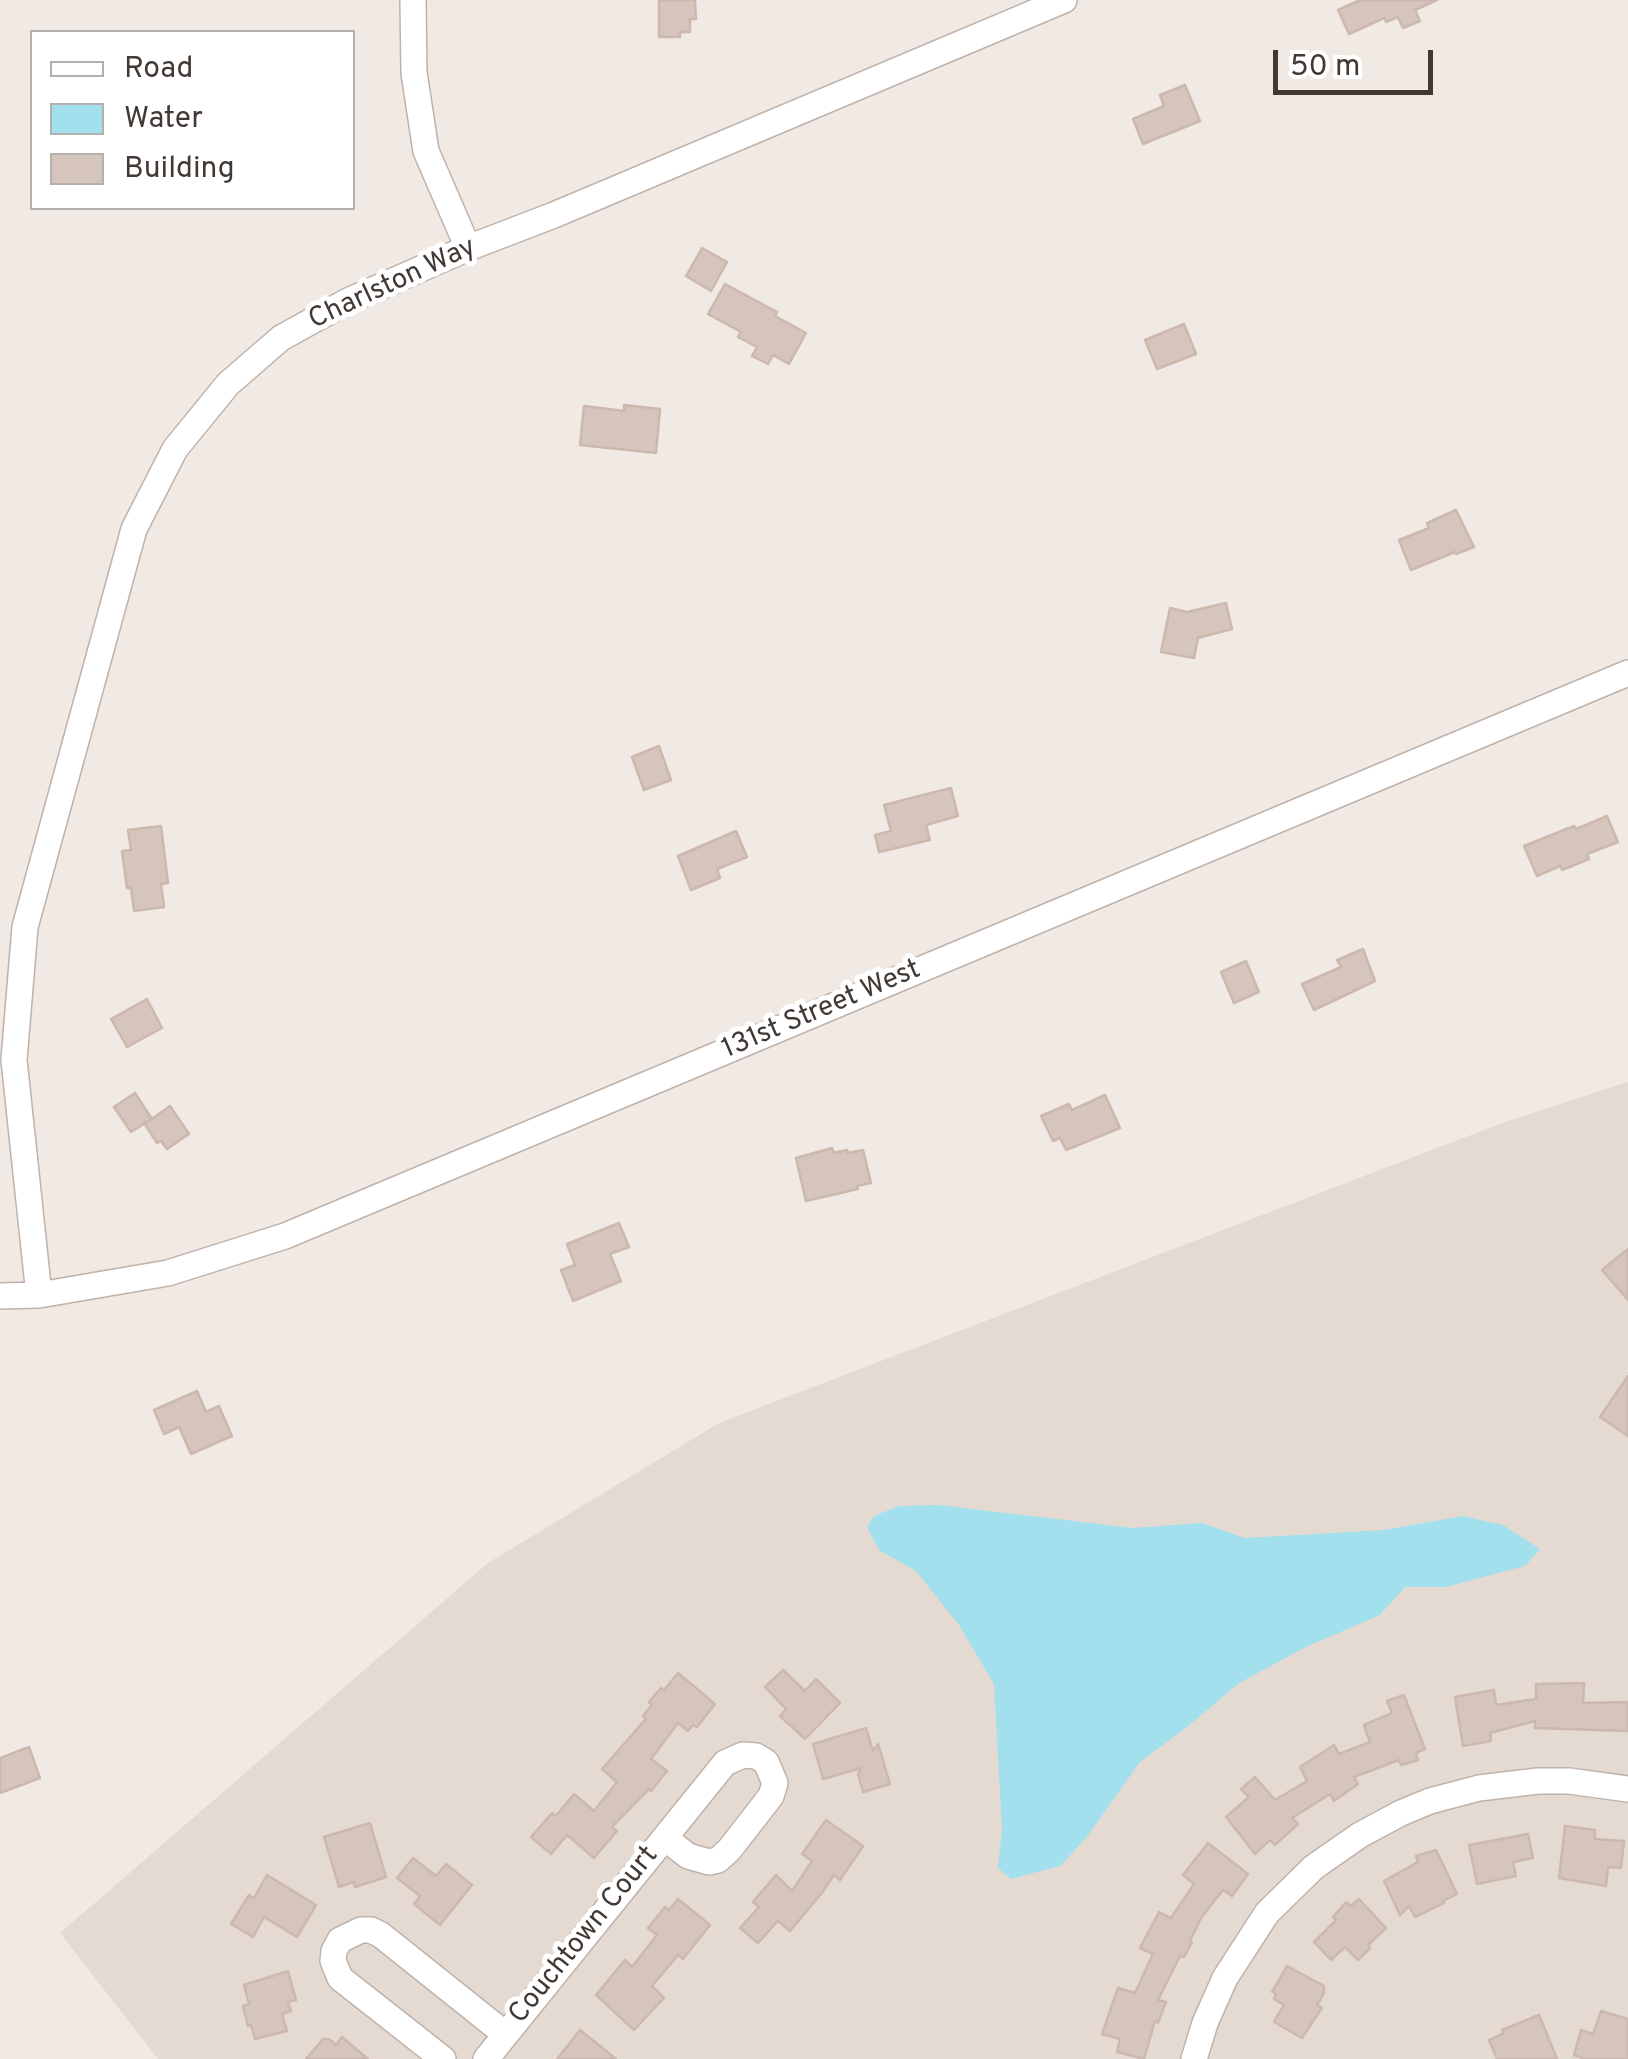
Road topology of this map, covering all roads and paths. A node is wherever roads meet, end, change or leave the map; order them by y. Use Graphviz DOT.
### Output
graph roads {
  1 [pos="413,0"];
  2 [pos="1064,0"];
  3 [pos="468,248"];
  4 [pos="1628,674"];
  5 [pos="39,1295"];
  6 [pos="0,1296"];
  7 [pos="1628,1790"];
  8 [pos="665,1838"];
  9 [pos="505,2034"];
  10 [pos="442,2059"];
  11 [pos="486,2059"];
  12 [pos="1194,2059"];
  1 -- 3 [label="street"];
  2 -- 3 [label="street, Charlston Way"];
  3 -- 5 [label="street, Charlston Way"];
  4 -- 5 [label="street, 131st Street West"];
  5 -- 6 [label="street, 131st Street West"];
  7 -- 12 [label="street"];
  8 -- 8 [label="street, Couchtown Court"];
  8 -- 9 [label="street, Couchtown Court"];
  9 -- 10 [label="street, Couchtown Court"];
  9 -- 11 [label="street, Couchtown Court"];
}
